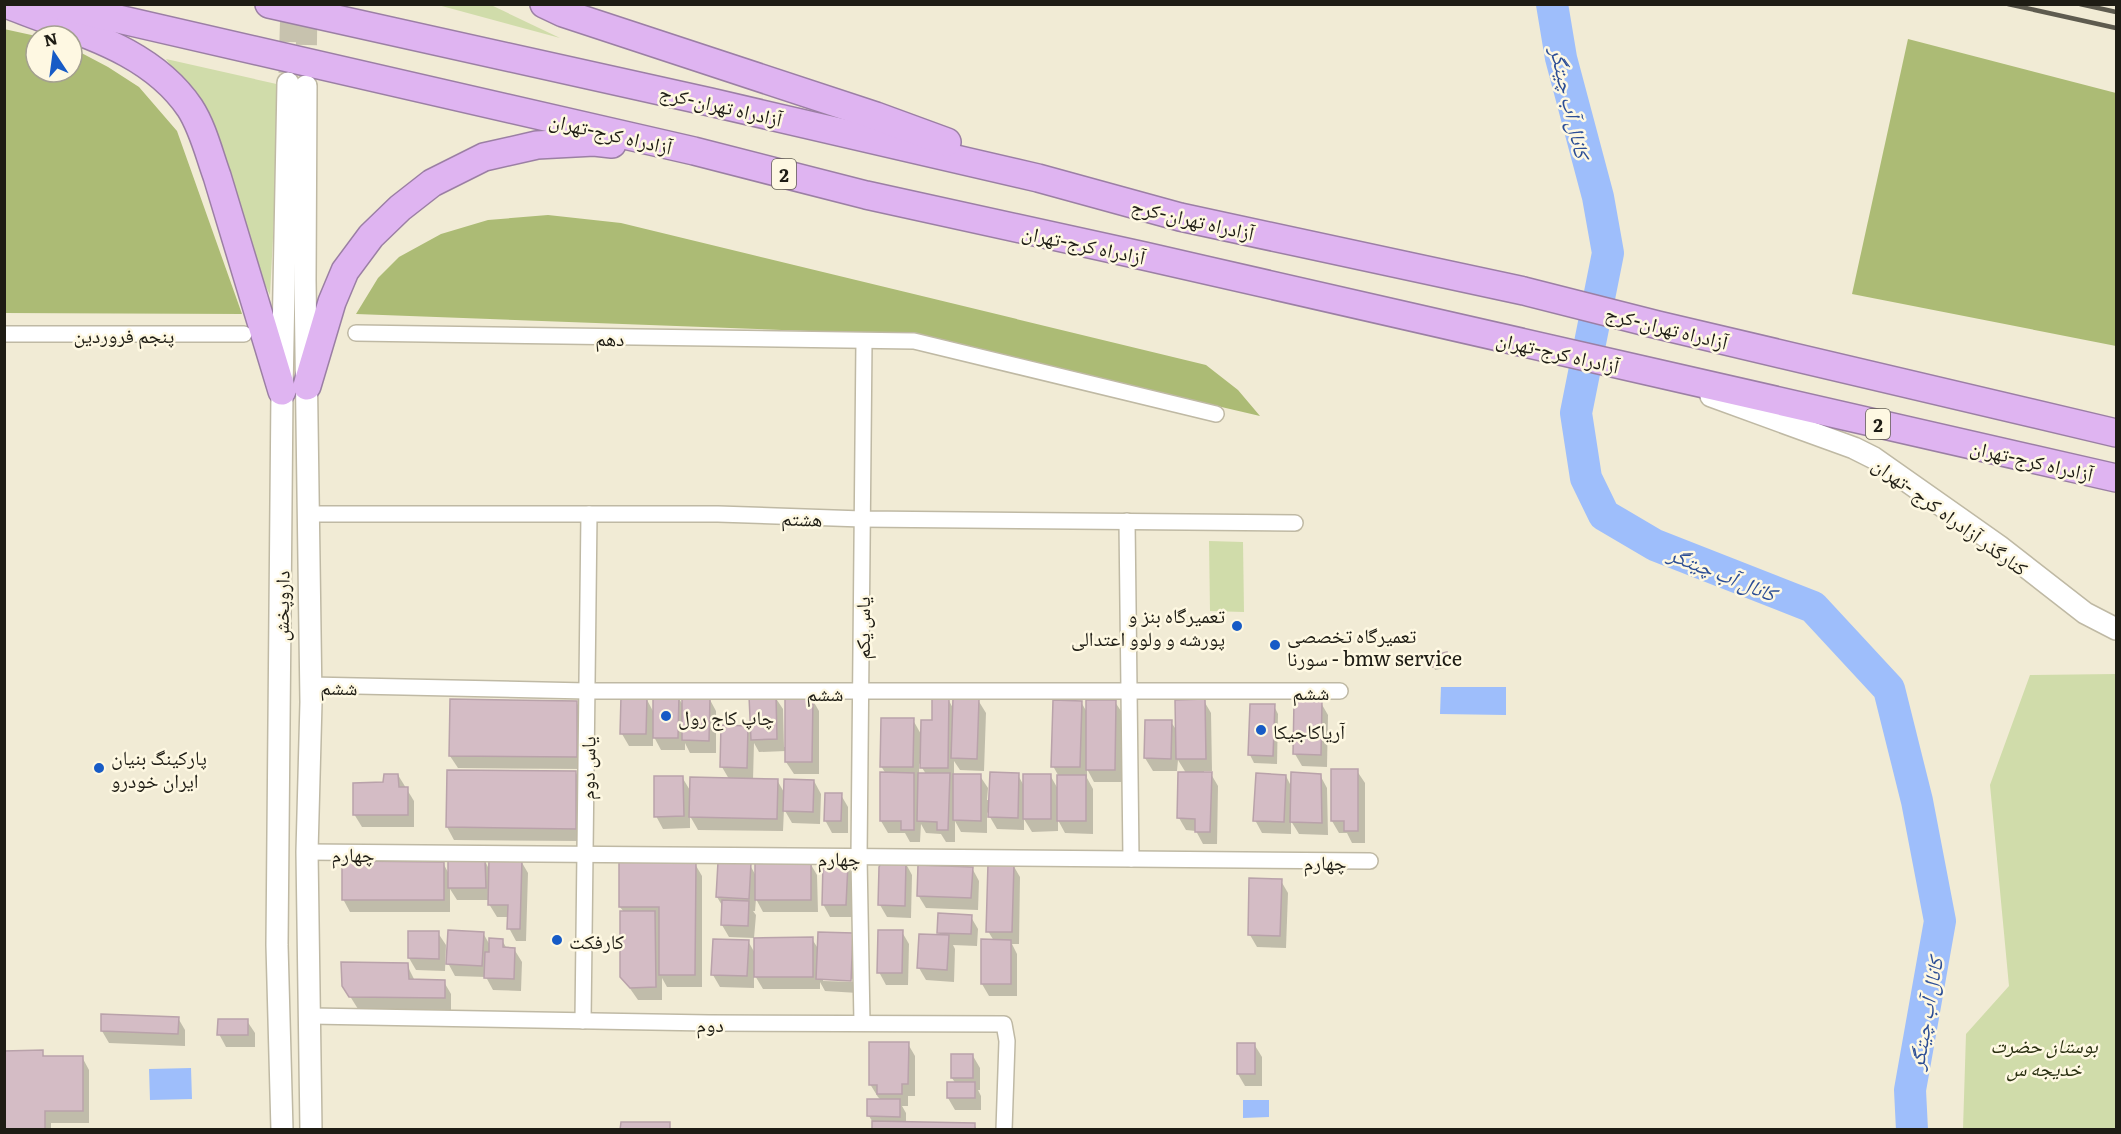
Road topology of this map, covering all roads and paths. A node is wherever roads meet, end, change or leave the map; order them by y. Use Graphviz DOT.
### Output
graph roads {
  1 [pos="6,4"];
  2 [pos="53,4"];
  3 [pos="269,4"];
  4 [pos="544,4"];
  5 [pos="297,85"];
  6 [pos="694,151"];
  7 [pos="1038,178"];
  8 [pos="356,333"];
  9 [pos="4,334"];
  10 [pos="243,334"];
  11 [pos="864,341"];
  12 [pos="1640,370"];
  13 [pos="295,389"];
  14 [pos="1216,414"];
  15 [pos="2116,433"];
  16 [pos="2088,471"];
  17 [pos="2116,478"];
  18 [pos="2116,483"];
  19 [pos="309,514"];
  20 [pos="589,514"];
  21 [pos="862,519"];
  22 [pos="1127,521"];
  23 [pos="1295,523"];
  24 [pos="2116,628"];
  25 [pos="310,686"];
  26 [pos="587,691"];
  27 [pos="1129,691"];
  28 [pos="1340,691"];
  29 [pos="861,692"];
  30 [pos="307,852"];
  31 [pos="585,855"];
  32 [pos="859,857"];
  33 [pos="1131,859"];
  34 [pos="1370,861"];
  35 [pos="277,945"];
  36 [pos="308,954"];
  37 [pos="311,1017"];
  38 [pos="584,1021"];
  39 [pos="862,1023"];
  40 [pos="282,1130"];
  41 [pos="311,1130"];
  42 [pos="1004,1130"];
  1 -- 13 [label="highway"];
  2 -- 6 [label="highway, آزادراه کرج-تهران / 2"];
  3 -- 7 [label="highway, آزادراه تهران-کرج / 2"];
  4 -- 7 [label="highway"];
  5 -- 13 [label="street, داروپخش"];
  6 -- 12 [label="highway, آزادراه کرج-تهران / 2"];
  6 -- 13 [label="highway"];
  7 -- 15 [label="highway, آزادراه تهران-کرج / 2"];
  8 -- 11 [label="street, دهم"];
  9 -- 10 [label="street, پنجم فروردین"];
  11 -- 14 [label="street, دهم"];
  11 -- 21 [label="street, یاس یکم"];
  12 -- 16 [label="highway, آزادراه کرج-تهران / 2"];
  12 -- 24 [label="street, کنارگذر آزادراه کرج -تهران"];
  13 -- 19 [label="street, داروپخش"];
  13 -- 35 [label="street, داروپخش"];
  16 -- 17 [label="highway, آزادراه کرج-تهران / 2"];
  16 -- 18 [label="highway"];
  19 -- 20 [label="street, هشتم"];
  19 -- 25 [label="street, داروپخش"];
  20 -- 21 [label="street, هشتم"];
  20 -- 26 [label="street, یاس دوم"];
  21 -- 22 [label="street, هشتم"];
  21 -- 29 [label="street, یاس یکم"];
  22 -- 23 [label="street, هشتم"];
  22 -- 27 [label="street"];
  25 -- 26 [label="street, ششم"];
  25 -- 30 [label="street, داروپخش"];
  26 -- 29 [label="street, ششم"];
  26 -- 31 [label="street, یاس دوم"];
  27 -- 28 [label="street, ششم"];
  27 -- 29 [label="street, ششم"];
  27 -- 33 [label="street"];
  29 -- 32 [label="street, یاس یکم"];
  30 -- 31 [label="street, چهارم"];
  30 -- 36 [label="street, داروپخش"];
  31 -- 32 [label="street, چهارم"];
  31 -- 38 [label="street, یاس دوم"];
  32 -- 33 [label="street, چهارم"];
  32 -- 39 [label="street, یاس یکم"];
  33 -- 34 [label="street, چهارم"];
  35 -- 36 [label="street"];
  35 -- 40 [label="street, داروپخش"];
  36 -- 37 [label="street, داروپخش"];
  37 -- 38 [label="street, دوم"];
  37 -- 41 [label="street, داروپخش"];
  38 -- 39 [label="street, دوم"];
  39 -- 42 [label="street, دوم"];
}
